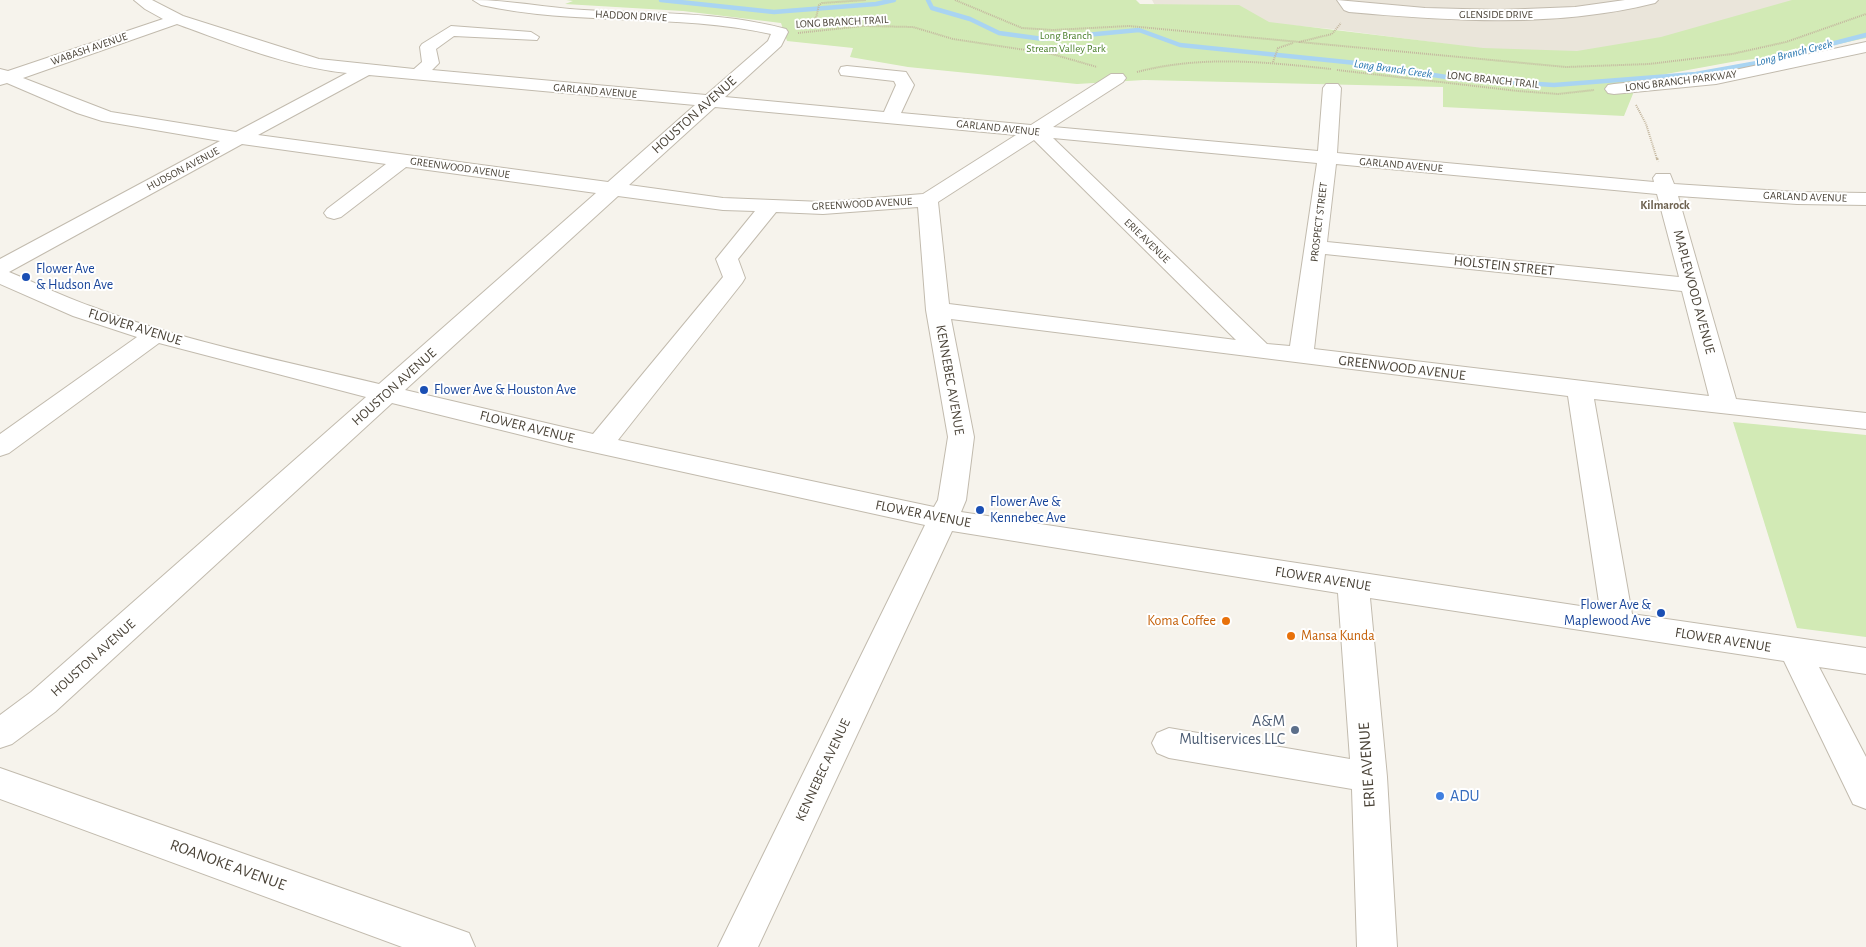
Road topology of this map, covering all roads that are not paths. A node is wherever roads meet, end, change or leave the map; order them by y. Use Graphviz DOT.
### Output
graph roads {
  1 [pos="142,0"];
  2 [pos="481,0"];
  3 [pos="1650,0"];
  4 [pos="1347,3"];
  5 [pos="177,19"];
  6 [pos="780,32"];
  7 [pos="531,37"];
  8 [pos="1865,47"];
  9 [pos="365,70"];
  10 [pos="847,71"];
  11 [pos="1116,73"];
  12 [pos="418,74"];
  13 [pos="3,77"];
  14 [pos="1332,88"];
  15 [pos="1614,88"];
  16 [pos="709,102"];
  17 [pos="890,117"];
  18 [pos="1036,132"];
  19 [pos="242,137"];
  20 [pos="1327,158"];
  21 [pos="403,160"];
  22 [pos="1671,186"];
  23 [pos="613,189"];
  24 [pos="1866,198"];
  25 [pos="928,200"];
  26 [pos="769,207"];
  27 [pos="334,213"];
  28 [pos="1317,247"];
  29 [pos="0,268"];
  30 [pos="6,285"];
  31 [pos="1691,285"];
  32 [pos="938,310"];
  33 [pos="155,334"];
  34 [pos="1259,350"];
  35 [pos="1301,356"];
  36 [pos="1580,390"];
  37 [pos="388,393"];
  38 [pos="1725,407"];
  39 [pos="1866,421"];
  40 [pos="600,444"];
  41 [pos="0,447"];
  42 [pos="942,519"];
  43 [pos="1353,584"];
  44 [pos="1618,623"];
  45 [pos="1794,651"];
  46 [pos="1866,661"];
  47 [pos="0,734"];
  48 [pos="1169,743"];
  49 [pos="1369,777"];
  50 [pos="0,783"];
  51 [pos="1866,794"];
  52 [pos="455,947"];
  53 [pos="738,947"];
  54 [pos="1377,947"];
  1 -- 5 [label="street, GARLAND AVENUE"];
  2 -- 6 [label="street, HADDON DRIVE"];
  3 -- 4 [label="street, GLENSIDE DRIVE"];
  5 -- 9 [label="street, GARLAND AVENUE"];
  5 -- 13 [label="street, WABASH AVENUE"];
  6 -- 16 [label="street, HOUSTON AVENUE"];
  7 -- 12 [label="street"];
  8 -- 15 [label="street, LONG BRANCH PARKWAY"];
  9 -- 12 [label="street, GARLAND AVENUE"];
  9 -- 19 [label="street, HUDSON AVENUE"];
  10 -- 17 [label="street"];
  11 -- 18 [label="street"];
  12 -- 16 [label="street, GARLAND AVENUE"];
  13 -- 19 [label="street, GREENWOOD AVENUE"];
  14 -- 20 [label="street, PROSPECT STREET"];
  16 -- 17 [label="street, GARLAND AVENUE"];
  16 -- 23 [label="street, HOUSTON AVENUE"];
  17 -- 18 [label="street, GARLAND AVENUE"];
  18 -- 20 [label="street, GARLAND AVENUE"];
  18 -- 25 [label="street"];
  18 -- 34 [label="street, ERIE AVENUE"];
  19 -- 21 [label="street, GREENWOOD AVENUE"];
  19 -- 29 [label="street, HUDSON AVENUE"];
  20 -- 22 [label="street, GARLAND AVENUE"];
  20 -- 28 [label="street, PROSPECT STREET"];
  21 -- 23 [label="street, GREENWOOD AVENUE"];
  21 -- 27 [label="street"];
  22 -- 24 [label="street, GARLAND AVENUE"];
  22 -- 31 [label="street, MAPLEWOOD AVENUE"];
  23 -- 26 [label="street, GREENWOOD AVENUE"];
  23 -- 37 [label="street, HOUSTON AVENUE"];
  25 -- 26 [label="street, GREENWOOD AVENUE"];
  25 -- 32 [label="street, KENNEBEC AVENUE"];
  26 -- 40 [label="street"];
  28 -- 31 [label="street, HOLSTEIN STREET"];
  28 -- 35 [label="street, PROSPECT STREET"];
  30 -- 33 [label="street, FLOWER AVENUE"];
  31 -- 38 [label="street, MAPLEWOOD AVENUE"];
  32 -- 34 [label="street, GREENWOOD AVENUE"];
  32 -- 42 [label="street, KENNEBEC AVENUE"];
  33 -- 37 [label="street, FLOWER AVENUE"];
  33 -- 41 [label="street"];
  34 -- 35 [label="street, GREENWOOD AVENUE"];
  35 -- 36 [label="street, GREENWOOD AVENUE"];
  36 -- 38 [label="street, GREENWOOD AVENUE"];
  36 -- 44 [label="street"];
  37 -- 40 [label="street, FLOWER AVENUE"];
  37 -- 47 [label="street, HOUSTON AVENUE"];
  38 -- 39 [label="street, GREENWOOD AVENUE"];
  40 -- 42 [label="street, FLOWER AVENUE"];
  42 -- 43 [label="street, FLOWER AVENUE"];
  42 -- 53 [label="street, KENNEBEC AVENUE"];
  43 -- 44 [label="street, FLOWER AVENUE"];
  43 -- 49 [label="street, ERIE AVENUE"];
  44 -- 45 [label="street, FLOWER AVENUE"];
  45 -- 46 [label="street, FLOWER AVENUE"];
  45 -- 51 [label="street"];
  48 -- 49 [label="street"];
  49 -- 54 [label="street, ERIE AVENUE"];
  50 -- 52 [label="street, ROANOKE AVENUE"];
}
